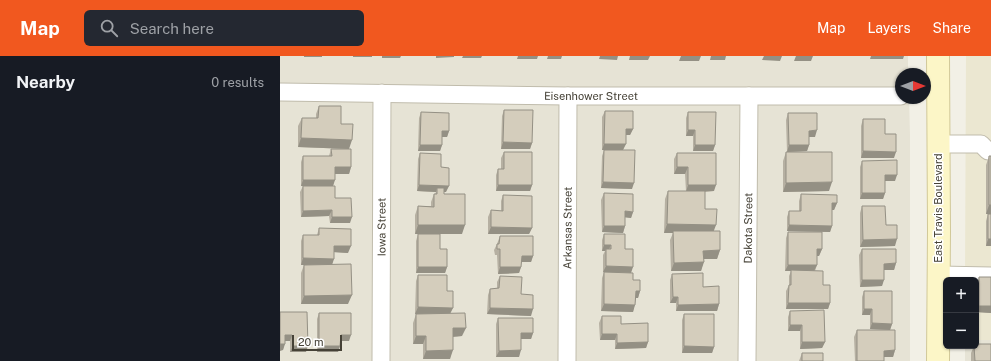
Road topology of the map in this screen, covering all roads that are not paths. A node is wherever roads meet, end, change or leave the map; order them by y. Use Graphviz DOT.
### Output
graph roads {
  1 [pos="938,56"];
  2 [pos="280,92"];
  3 [pos="382,93"];
  4 [pos="568,96"];
  5 [pos="749,96"];
  6 [pos="895,96"];
  7 [pos="932,96"];
  8 [pos="938,144"];
  9 [pos="991,151"];
  10 [pos="938,275"];
  11 [pos="991,276"];
  12 [pos="381,361"];
  13 [pos="567,361"];
  14 [pos="747,361"];
  15 [pos="938,361"];
  1 -- 7 [label="main road, East Travis Boulevard"];
  2 -- 3 [label="street, Eisenhower Street"];
  3 -- 4 [label="street, Eisenhower Street"];
  3 -- 12 [label="street, Iowa Street"];
  4 -- 5 [label="street, Eisenhower Street"];
  4 -- 13 [label="street, Arkansas Street"];
  5 -- 6 [label="street, Eisenhower Street"];
  5 -- 14 [label="street, Dakota Street"];
  7 -- 8 [label="main road, East Travis Boulevard"];
  8 -- 9 [label="street"];
  8 -- 10 [label="main road, East Travis Boulevard"];
  10 -- 11 [label="street"];
  10 -- 15 [label="main road, East Travis Boulevard"];
}
